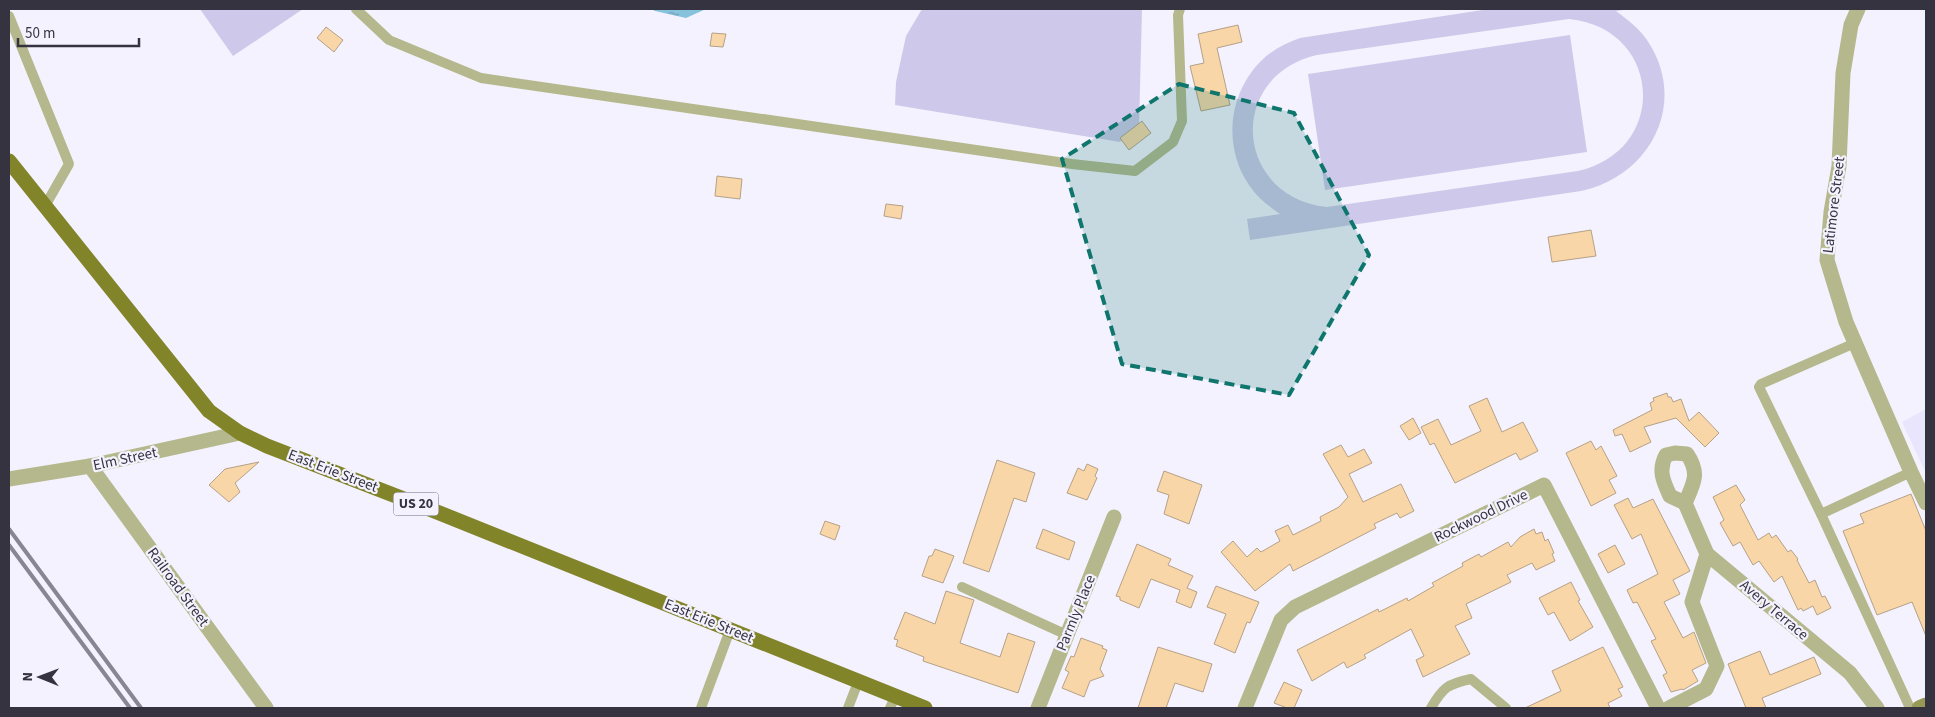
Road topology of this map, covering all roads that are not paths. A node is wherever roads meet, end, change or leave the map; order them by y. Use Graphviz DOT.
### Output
graph roads {
  1 [pos="356,9"];
  2 [pos="1180,9"];
  3 [pos="1858,9"];
  4 [pos="9,16"];
  5 [pos="9,161"];
  6 [pos="45,206"];
  7 [pos="1855,343"];
  8 [pos="240,433"];
  9 [pos="90,466"];
  10 [pos="1911,472"];
  11 [pos="9,479"];
  12 [pos="1685,503"];
  13 [pos="1926,503"];
  14 [pos="1822,514"];
  15 [pos="1114,517"];
  16 [pos="1707,554"];
  17 [pos="962,587"];
  18 [pos="730,630"];
  19 [pos="1067,635"];
  20 [pos="858,682"];
  21 [pos="892,703"];
  22 [pos="1926,705"];
  23 [pos="266,708"];
  24 [pos="701,708"];
  25 [pos="848,708"];
  26 [pos="925,708"];
  27 [pos="1038,708"];
  28 [pos="1244,708"];
  29 [pos="1431,708"];
  30 [pos="1506,708"];
  31 [pos="1658,708"];
  32 [pos="1669,708"];
  33 [pos="1877,708"];
  34 [pos="1910,708"];
  35 [pos="1919,708"];
  1 -- 2 [label="lane"];
  3 -- 7 [label="street, Latimore Street"];
  4 -- 6 [label="lane"];
  5 -- 6 [label="main road, East Erie Street / US 20"];
  6 -- 8 [label="main road, East Erie Street / US 20"];
  7 -- 10 [label="street, Latimore Street"];
  7 -- 14 [label="lane"];
  8 -- 9 [label="street, Elm Street"];
  8 -- 18 [label="main road, East Erie Street / US 20"];
  9 -- 11 [label="street, Elm Street"];
  9 -- 23 [label="street, Railroad Street"];
  10 -- 13 [label="street, Latimore Street"];
  10 -- 14 [label="lane"];
  12 -- 16 [label="street, Avery Terrace"];
  14 -- 34 [label="lane"];
  15 -- 19 [label="street, Parmly Place"];
  16 -- 32 [label="street"];
  16 -- 33 [label="street, Avery Terrace"];
  17 -- 19 [label="lane"];
  18 -- 20 [label="main road, East Erie Street / US 20"];
  18 -- 24 [label="lane"];
  19 -- 27 [label="street, Parmly Place"];
  20 -- 21 [label="main road, East Erie Street / US 20"];
  20 -- 25 [label="lane"];
  21 -- 26 [label="main road, East Erie Street / US 20"];
  22 -- 35 [label="main road"];
  28 -- 31 [label="street, Rockwood Drive"];
  29 -- 30 [label="lane"];
}
